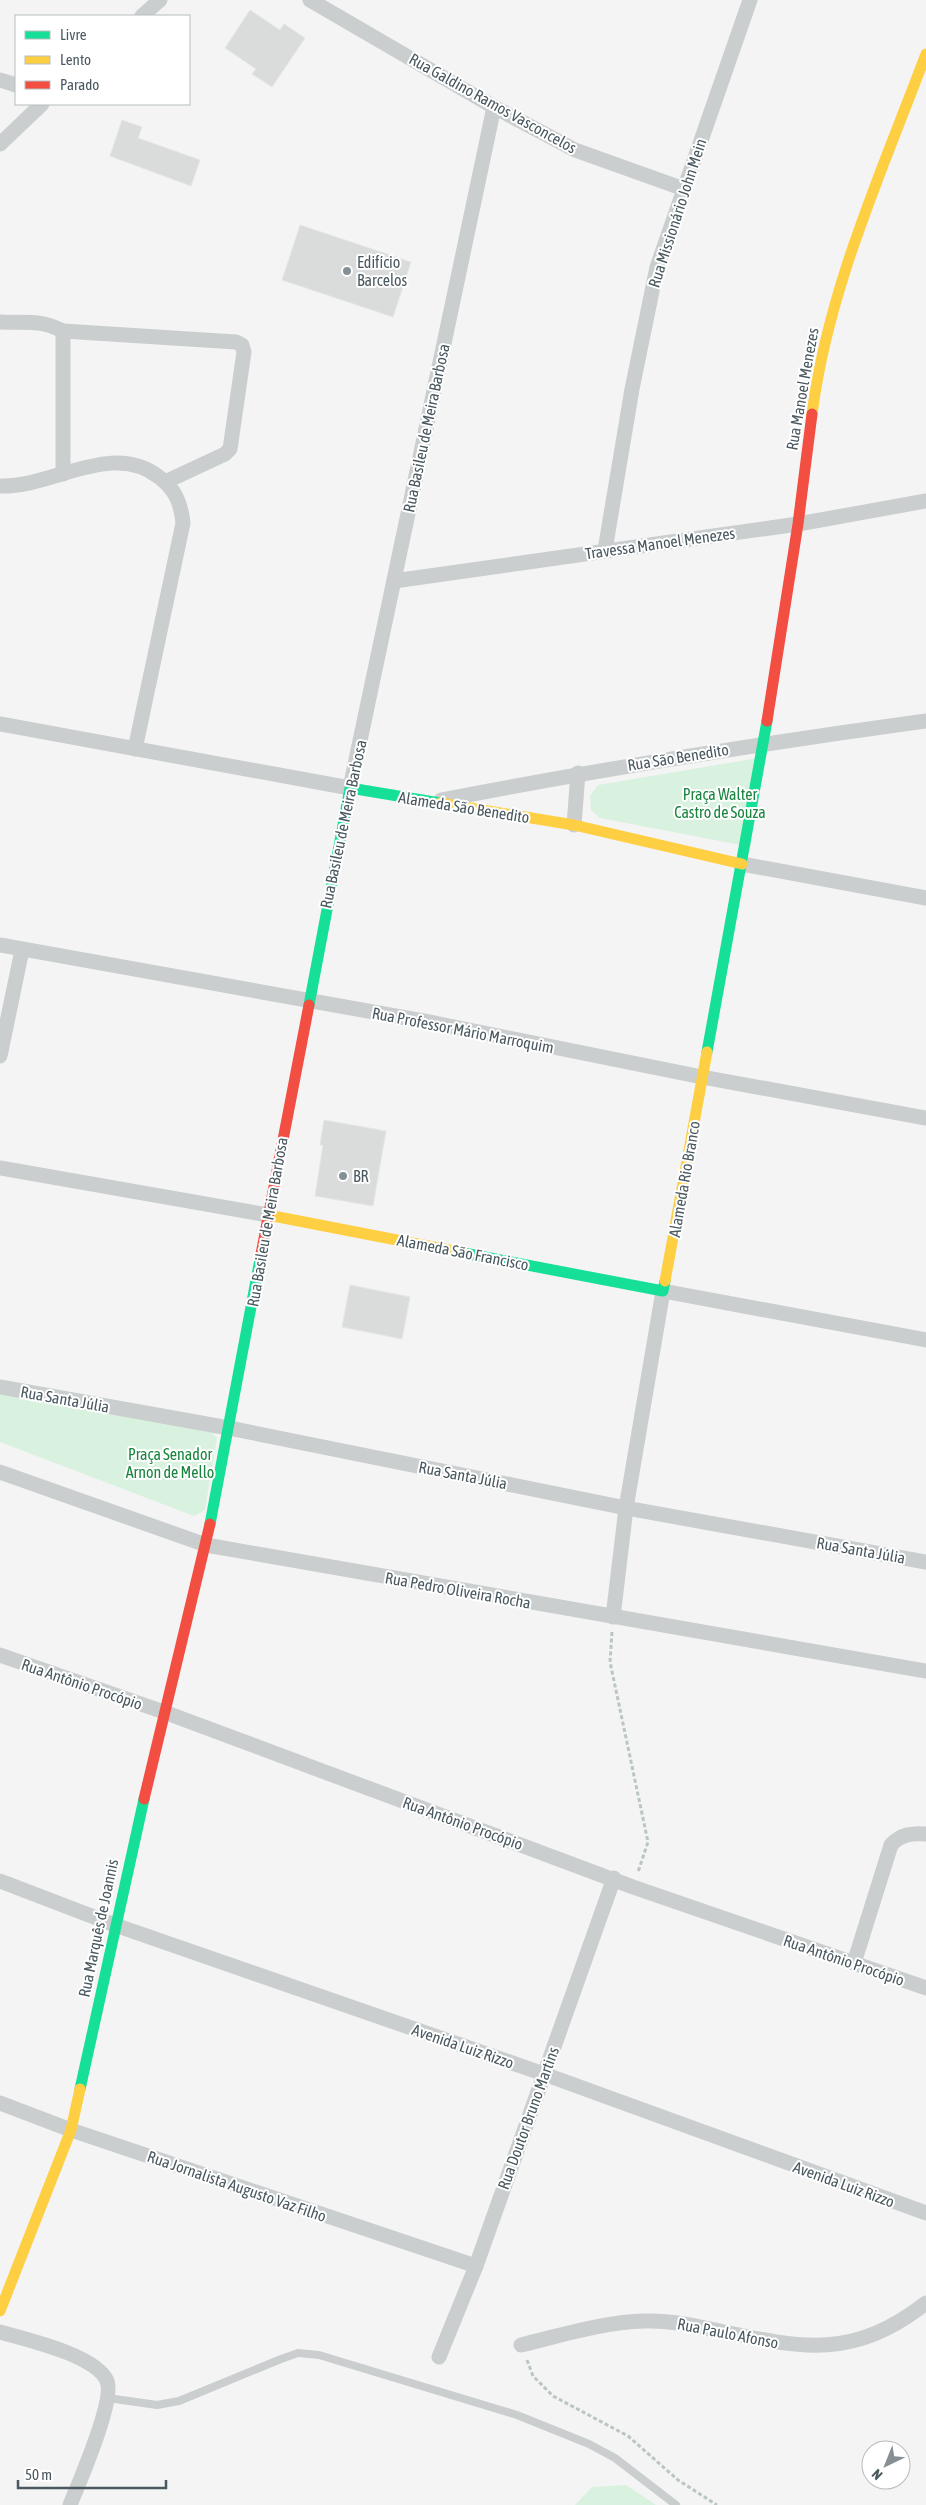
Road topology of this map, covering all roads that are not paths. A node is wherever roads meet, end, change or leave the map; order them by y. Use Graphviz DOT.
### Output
graph roads {
  1 [pos="160,0"];
  2 [pos="310,0"];
  3 [pos="750,0"];
  4 [pos="143,15"];
  5 [pos="926,54"];
  6 [pos="0,80"];
  7 [pos="15,85"];
  8 [pos="41,105"];
  9 [pos="494,106"];
  10 [pos="0,144"];
  11 [pos="684,189"];
  12 [pos="0,322"];
  13 [pos="63,331"];
  14 [pos="62,474"];
  15 [pos="165,482"];
  16 [pos="0,486"];
  17 [pos="926,501"];
  18 [pos="798,524"];
  19 [pos="605,550"];
  20 [pos="394,581"];
  21 [pos="926,721"];
  22 [pos="0,724"];
  23 [pos="764,742"];
  24 [pos="135,749"];
  25 [pos="578,773"];
  26 [pos="350,788"];
  27 [pos="432,802"];
  28 [pos="574,825"];
  29 [pos="742,864"];
  30 [pos="926,898"];
  31 [pos="0,945"];
  32 [pos="22,950"];
  33 [pos="308,1000"];
  34 [pos="0,1056"];
  35 [pos="702,1077"];
  36 [pos="926,1118"];
  37 [pos="0,1168"];
  38 [pos="268,1215"];
  39 [pos="664,1291"];
  40 [pos="926,1340"];
  41 [pos="0,1387"];
  42 [pos="229,1428"];
  43 [pos="0,1472"];
  44 [pos="626,1508"];
  45 [pos="206,1545"];
  46 [pos="926,1562"];
  47 [pos="612,1617"];
  48 [pos="0,1655"];
  49 [pos="926,1671"];
  50 [pos="164,1712"];
  51 [pos="926,1834"];
  52 [pos="614,1878"];
  53 [pos="0,1881"];
  54 [pos="115,1925"];
  55 [pos="854,1963"];
  56 [pos="926,1988"];
  57 [pos="544,2074"];
  58 [pos="0,2103"];
  59 [pos="71,2130"];
  60 [pos="926,2213"];
  61 [pos="476,2266"];
  62 [pos="926,2303"];
  63 [pos="0,2311"];
  64 [pos="0,2332"];
  65 [pos="522,2345"];
  66 [pos="439,2357"];
  67 [pos="108,2398"];
  68 [pos="70,2505"];
  69 [pos="676,2505"];
  1 -- 4 [label="street"];
  2 -- 9 [label="street, Rua Galdino Ramos Vasconcelos"];
  3 -- 11 [label="street, Rua Missionário John Mein"];
  5 -- 18 [label="street, Rua Manoel Menezes"];
  6 -- 7 [label="street"];
  8 -- 10 [label="street"];
  9 -- 11 [label="street, Rua Galdino Ramos Vasconcelos"];
  9 -- 20 [label="street, Rua Basileu de Meira Barbosa"];
  11 -- 19 [label="street, Rua Missionário John Mein"];
  12 -- 13 [label="street"];
  13 -- 14 [label="street"];
  13 -- 15 [label="street"];
  14 -- 15 [label="street"];
  14 -- 16 [label="street"];
  15 -- 24 [label="street"];
  17 -- 18 [label="street, Travessa Manoel Menezes"];
  18 -- 19 [label="street, Travessa Manoel Menezes"];
  18 -- 23 [label="street, Rua Manoel Menezes"];
  19 -- 20 [label="street, Travessa Manoel Menezes"];
  20 -- 26 [label="street, Rua Basileu de Meira Barbosa"];
  21 -- 23 [label="street, Rua São Benedito"];
  22 -- 24 [label="street, Alameda São Benedito"];
  23 -- 25 [label="street, Rua São Benedito"];
  23 -- 29 [label="street, Alameda Rio Branco"];
  24 -- 26 [label="street, Alameda São Benedito"];
  25 -- 27 [label="street, Rua São Benedito"];
  25 -- 28 [label="street"];
  26 -- 27 [label="street, Alameda São Benedito"];
  26 -- 33 [label="street, Rua Basileu de Meira Barbosa"];
  27 -- 28 [label="street, Alameda São Benedito"];
  28 -- 29 [label="street, Alameda São Benedito"];
  29 -- 30 [label="street, Alameda São Benedito"];
  29 -- 35 [label="street, Alameda Rio Branco"];
  31 -- 32 [label="street, Rua Professor Mário Marroquim"];
  32 -- 33 [label="street, Rua Professor Mário Marroquim"];
  32 -- 34 [label="street"];
  33 -- 35 [label="street, Rua Professor Mário Marroquim"];
  33 -- 38 [label="street, Rua Basileu de Meira Barbosa"];
  35 -- 36 [label="street, Rua Professor Mário Marroquim"];
  35 -- 39 [label="street, Alameda Rio Branco"];
  37 -- 38 [label="street, Alameda São Francisco"];
  38 -- 39 [label="street, Alameda São Francisco"];
  38 -- 42 [label="street, Rua Basileu de Meira Barbosa"];
  39 -- 40 [label="street, Alameda São Francisco"];
  39 -- 44 [label="street, Alameda Rio Branco"];
  41 -- 42 [label="street, Rua Santa Júlia"];
  42 -- 44 [label="street, Rua Santa Júlia"];
  42 -- 45 [label="street, Rua Basileu de Meira Barbosa"];
  43 -- 45 [label="street, Rua Pedro Oliveira Rocha"];
  44 -- 46 [label="street, Rua Santa Júlia"];
  44 -- 47 [label="street, Alameda Rio Branco"];
  45 -- 47 [label="street, Rua Pedro Oliveira Rocha"];
  45 -- 50 [label="street, Rua Marquês de Joannis"];
  47 -- 49 [label="street, Rua Pedro Oliveira Rocha"];
  48 -- 50 [label="street, Rua Antônio Procópio"];
  50 -- 52 [label="street, Rua Antônio Procópio"];
  50 -- 54 [label="street, Rua Marquês de Joannis"];
  51 -- 55 [label="street"];
  52 -- 55 [label="street, Rua Antônio Procópio"];
  52 -- 57 [label="street, Rua Doutor Bruno Martins"];
  53 -- 54 [label="street, Avenida Luiz Rizzo"];
  54 -- 57 [label="street, Avenida Luiz Rizzo"];
  54 -- 59 [label="street, Rua Marquês de Joannis"];
  55 -- 56 [label="street, Rua Antônio Procópio"];
  57 -- 60 [label="street, Avenida Luiz Rizzo"];
  57 -- 61 [label="street, Rua Doutor Bruno Martins"];
  58 -- 59 [label="street, Rua Jornalista Augusto Vaz Filho"];
  59 -- 61 [label="street, Rua Jornalista Augusto Vaz Filho"];
  59 -- 63 [label="street, Rua Marquês de Joannis"];
  61 -- 66 [label="street, Rua Doutor Bruno Martins"];
  62 -- 65 [label="street, Rua Paulo Afonso"];
  64 -- 67 [label="street"];
  67 -- 68 [label="street"];
  67 -- 69 [label="lane"];
}
